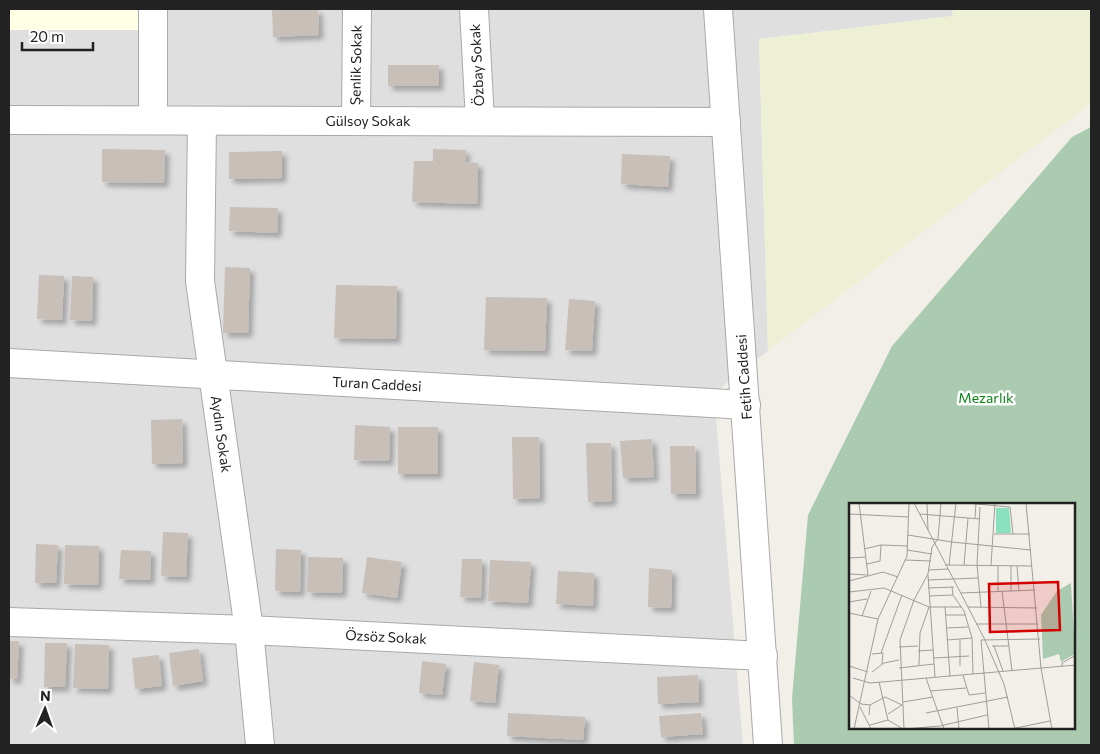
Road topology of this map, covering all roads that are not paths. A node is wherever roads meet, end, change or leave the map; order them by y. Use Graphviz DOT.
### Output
graph roads {
  1 [pos="153,9"];
  2 [pos="357,9"];
  3 [pos="474,9"];
  4 [pos="718,9"];
  5 [pos="9,120"];
  6 [pos="153,120"];
  7 [pos="202,121"];
  8 [pos="356,121"];
  9 [pos="480,121"];
  10 [pos="726,122"];
  11 [pos="9,363"];
  12 [pos="213,375"];
  13 [pos="746,405"];
  14 [pos="9,622"];
  15 [pos="249,630"];
  16 [pos="763,656"];
  17 [pos="260,745"];
  18 [pos="768,745"];
  1 -- 6 [label="street"];
  2 -- 8 [label="street, Şenlik Sokak"];
  3 -- 9 [label="street, Özbay Sokak"];
  4 -- 10 [label="street, Fetih Caddesi"];
  5 -- 6 [label="street, Gülsoy Sokak"];
  6 -- 7 [label="street, Gülsoy Sokak"];
  7 -- 8 [label="street, Gülsoy Sokak"];
  7 -- 12 [label="street, Aydın Sokak"];
  8 -- 9 [label="street, Gülsoy Sokak"];
  9 -- 10 [label="street, Gülsoy Sokak"];
  10 -- 13 [label="street, Fetih Caddesi"];
  11 -- 12 [label="street, Turan Caddesi"];
  12 -- 13 [label="street, Turan Caddesi"];
  12 -- 15 [label="street, Aydın Sokak"];
  13 -- 16 [label="street, Fetih Caddesi"];
  14 -- 15 [label="street, Özsöz Sokak"];
  15 -- 16 [label="street, Özsöz Sokak"];
  15 -- 17 [label="street, Aydın Sokak"];
  16 -- 18 [label="street, Fetih Caddesi"];
}
